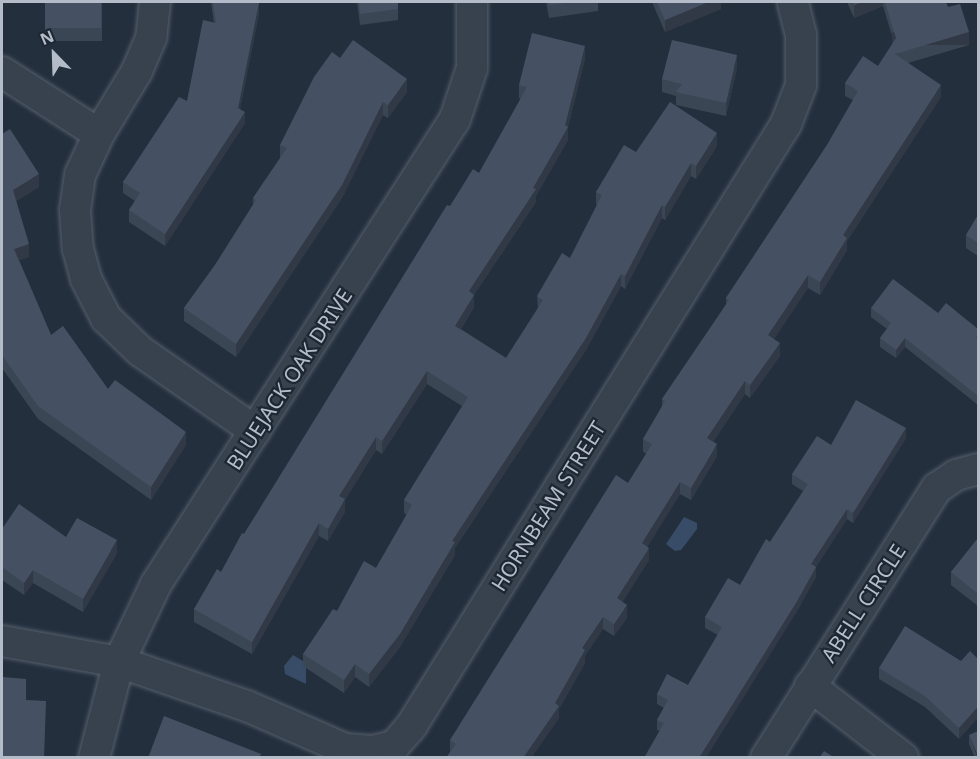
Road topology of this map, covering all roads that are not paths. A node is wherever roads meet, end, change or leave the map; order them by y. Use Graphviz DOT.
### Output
graph roads {
  1 [pos="155,2"];
  2 [pos="472,2"];
  3 [pos="793,2"];
  4 [pos="2,72"];
  5 [pos="99,134"];
  6 [pos="255,431"];
  7 [pos="978,469"];
  8 [pos="2,641"];
  9 [pos="119,662"];
  10 [pos="810,686"];
  11 [pos="94,758"];
  12 [pos="765,758"];
  13 [pos="903,758"];
  1 -- 5 [label="street"];
  2 -- 6 [label="street, BLUEJACK OAK DRIVE"];
  3 -- 9 [label="street, HORNBEAM STREET"];
  4 -- 5 [label="street"];
  5 -- 6 [label="street"];
  6 -- 9 [label="street, BLUEJACK OAK DRIVE"];
  7 -- 10 [label="street, ABELL CIRCLE"];
  8 -- 9 [label="street"];
  9 -- 11 [label="street, BLUEJACK OAK DRIVE"];
  10 -- 12 [label="street, ABELL CIRCLE"];
  10 -- 13 [label="street"];
}
